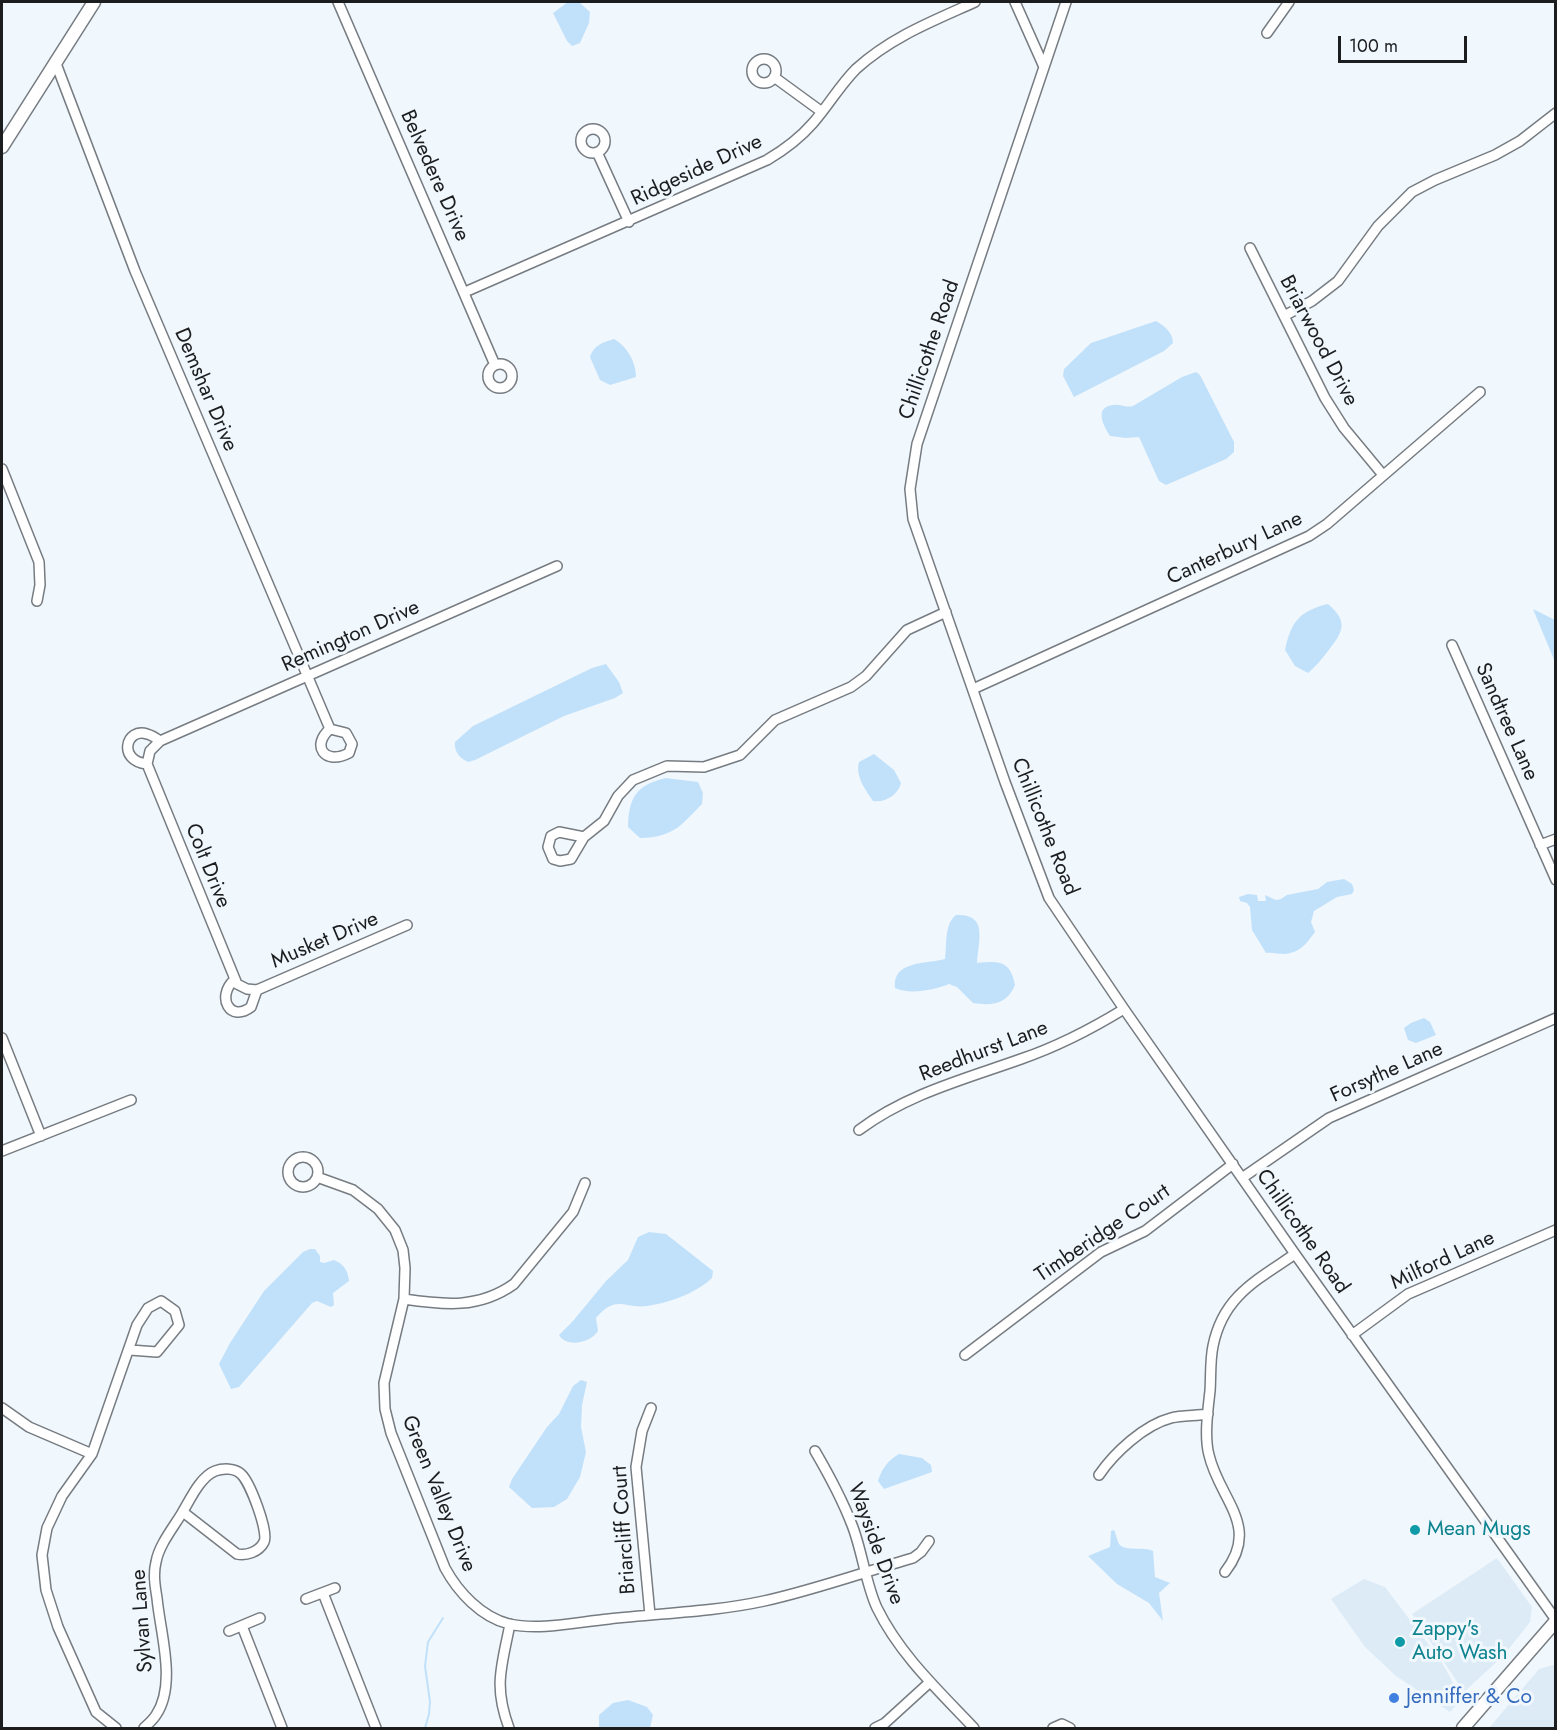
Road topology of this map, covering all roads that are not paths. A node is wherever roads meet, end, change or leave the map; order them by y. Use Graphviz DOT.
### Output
graph roads {
  1 [pos="94,2"];
  2 [pos="338,2"];
  3 [pos="975,2"];
  4 [pos="1015,2"];
  5 [pos="1066,2"];
  6 [pos="1289,2"];
  7 [pos="1267,33"];
  8 [pos="55,62"];
  9 [pos="1044,66"];
  10 [pos="774,77"];
  11 [pos="822,112"];
  12 [pos="1556,113"];
  13 [pos="2,147"];
  14 [pos="597,152"];
  15 [pos="629,222"];
  16 [pos="1250,248"];
  17 [pos="465,292"];
  18 [pos="1284,316"];
  19 [pos="495,365"];
  20 [pos="1480,392"];
  21 [pos="2,469"];
  22 [pos="1383,475"];
  23 [pos="558,566"];
  24 [pos="37,601"];
  25 [pos="946,612"];
  26 [pos="1452,645"];
  27 [pos="307,676"];
  28 [pos="973,689"];
  29 [pos="330,729"];
  30 [pos="160,741"];
  31 [pos="147,764"];
  32 [pos="584,837"];
  33 [pos="1556,838"];
  34 [pos="1540,845"];
  35 [pos="1556,880"];
  36 [pos="407,925"];
  37 [pos="234,980"];
  38 [pos="256,990"];
  39 [pos="1124,1009"];
  40 [pos="1556,1018"];
  41 [pos="2,1038"];
  42 [pos="131,1100"];
  43 [pos="859,1130"];
  44 [pos="41,1136"];
  45 [pos="2,1151"];
  46 [pos="1233,1164"];
  47 [pos="317,1177"];
  48 [pos="1242,1178"];
  49 [pos="585,1183"];
  50 [pos="1556,1230"];
  51 [pos="1295,1254"];
  52 [pos="404,1299"];
  53 [pos="1352,1335"];
  54 [pos="130,1350"];
  55 [pos="965,1355"];
  56 [pos="2,1408"];
  57 [pos="651,1408"];
  58 [pos="1208,1414"];
  59 [pos="815,1451"];
  60 [pos="92,1454"];
  61 [pos="1099,1475"];
  62 [pos="183,1512"];
  63 [pos="929,1541"];
  64 [pos="867,1572"];
  65 [pos="1225,1572"];
  66 [pos="334,1588"];
  67 [pos="324,1593"];
  68 [pos="306,1599"];
  69 [pos="650,1615"];
  70 [pos="260,1618"];
  71 [pos="1556,1621"];
  72 [pos="510,1624"];
  73 [pos="242,1626"];
  74 [pos="229,1631"];
  75 [pos="930,1682"];
  76 [pos="116,1728"];
  77 [pos="144,1728"];
  78 [pos="282,1728"];
  79 [pos="377,1728"];
  80 [pos="509,1728"];
  81 [pos="875,1728"];
  82 [pos="974,1728"];
  83 [pos="1053,1728"];
  84 [pos="1070,1728"];
  85 [pos="1463,1728"];
  1 -- 8 [label="main road"];
  2 -- 17 [label="street, Belvedere Drive"];
  3 -- 11 [label="street, Ridgeside Drive"];
  4 -- 9 [label="street"];
  5 -- 9 [label="street, Chillicothe Road"];
  6 -- 7 [label="street"];
  8 -- 13 [label="main road"];
  8 -- 27 [label="street, Demshar Drive"];
  9 -- 25 [label="street, Chillicothe Road"];
  10 -- 11 [label="street"];
  11 -- 15 [label="street, Ridgeside Drive"];
  12 -- 18 [label="street"];
  14 -- 15 [label="street"];
  15 -- 17 [label="street, Ridgeside Drive"];
  16 -- 18 [label="street, Briarwood Drive"];
  17 -- 19 [label="street, Belvedere Drive"];
  18 -- 22 [label="street, Briarwood Drive"];
  20 -- 22 [label="street, Canterbury Lane"];
  21 -- 24 [label="street"];
  22 -- 28 [label="street, Canterbury Lane"];
  23 -- 27 [label="street, Remington Drive"];
  25 -- 28 [label="street, Chillicothe Road"];
  25 -- 32 [label="street"];
  26 -- 34 [label="street, Sandtree Lane"];
  27 -- 29 [label="street, Demshar Drive"];
  27 -- 30 [label="street, Remington Drive"];
  28 -- 39 [label="street, Chillicothe Road"];
  30 -- 31 [label="street"];
  30 -- 31 [label="street, Colt Drive"];
  31 -- 37 [label="street, Colt Drive"];
  33 -- 34 [label="street"];
  34 -- 35 [label="street, Sandtree Lane"];
  36 -- 38 [label="street, Musket Drive"];
  37 -- 38 [label="street"];
  37 -- 38 [label="street"];
  39 -- 43 [label="street, Reedhurst Lane"];
  39 -- 46 [label="street, Chillicothe Road"];
  40 -- 48 [label="street, Forsythe Lane"];
  41 -- 44 [label="street"];
  42 -- 44 [label="street"];
  44 -- 45 [label="street"];
  46 -- 48 [label="street, Chillicothe Road"];
  46 -- 55 [label="street, Timberidge Court"];
  47 -- 52 [label="street, Green Valley Drive"];
  48 -- 51 [label="street, Chillicothe Road"];
  49 -- 52 [label="street"];
  50 -- 53 [label="street, Milford Lane"];
  51 -- 53 [label="street, Chillicothe Road"];
  51 -- 58 [label="street"];
  52 -- 72 [label="street, Green Valley Drive"];
  53 -- 71 [label="street, Chillicothe Road"];
  54 -- 54 [label="street"];
  54 -- 60 [label="street"];
  56 -- 60 [label="street"];
  57 -- 69 [label="street, Briarcliff Court"];
  58 -- 61 [label="street"];
  58 -- 65 [label="street"];
  59 -- 64 [label="street, Wayside Drive"];
  60 -- 76 [label="street"];
  62 -- 62 [label="street, Sylvan Lane"];
  62 -- 77 [label="street, Sylvan Lane"];
  63 -- 64 [label="street, Green Valley Drive"];
  64 -- 69 [label="street, Green Valley Drive"];
  64 -- 75 [label="street, Wayside Drive"];
  66 -- 67 [label="street"];
  67 -- 68 [label="street"];
  67 -- 79 [label="street"];
  69 -- 72 [label="street, Green Valley Drive"];
  70 -- 73 [label="street"];
  71 -- 85 [label="main road"];
  72 -- 80 [label="street"];
  73 -- 74 [label="street"];
  73 -- 78 [label="street"];
  75 -- 81 [label="street"];
  75 -- 82 [label="street, Wayside Drive"];
  83 -- 84 [label="street"];
}
